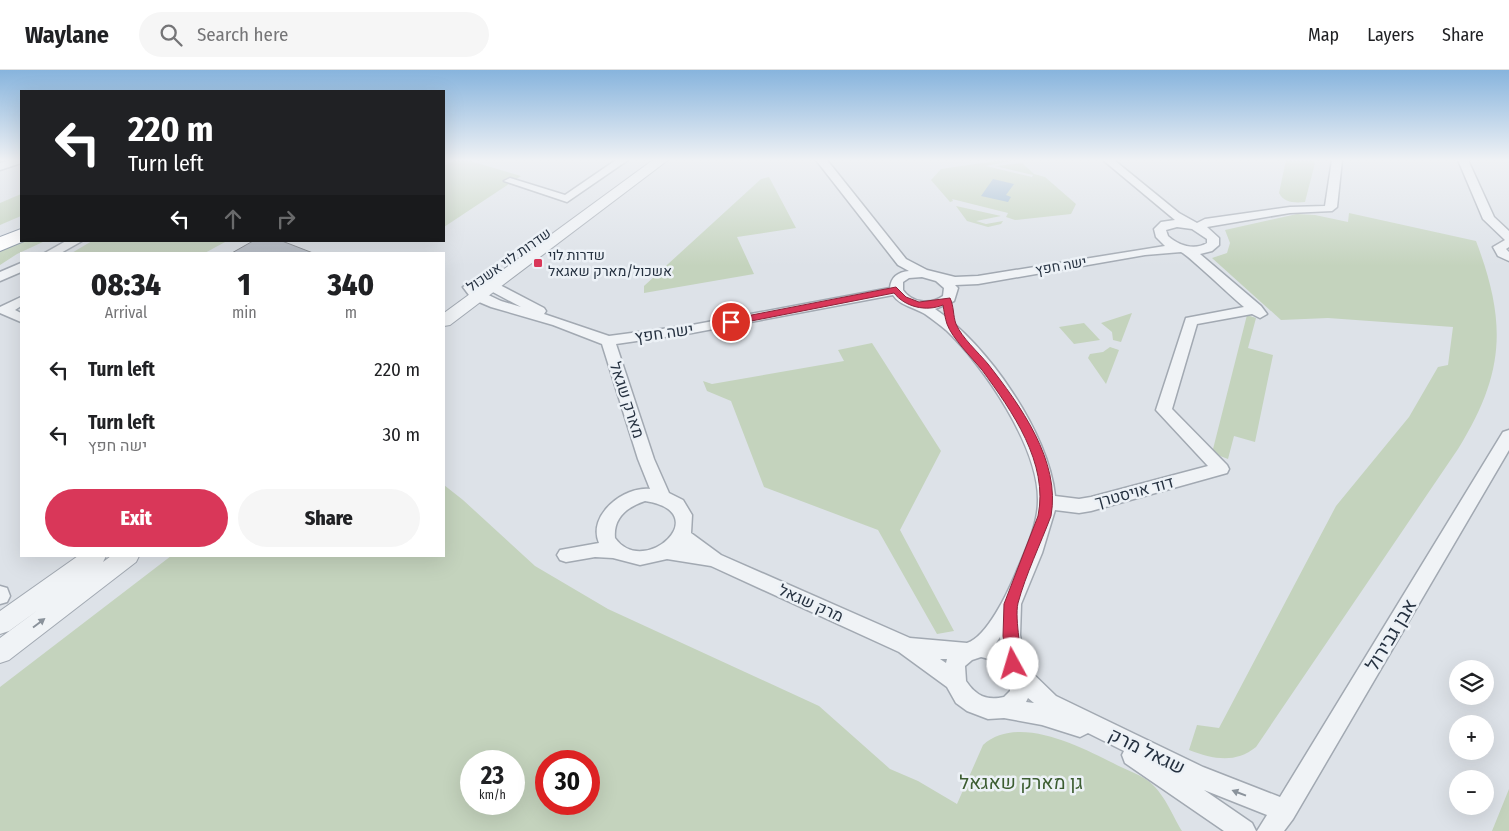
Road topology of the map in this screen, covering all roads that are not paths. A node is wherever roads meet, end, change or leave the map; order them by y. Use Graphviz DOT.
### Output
graph roads {
  1 [pos="557,196"];
  2 [pos="573,196"];
  3 [pos="600,196"];
  4 [pos="613,196"];
  5 [pos="852,196"];
  6 [pos="1150,196"];
  7 [pos="1332,196"];
  8 [pos="1479,196"];
  9 [pos="568,199"];
  10 [pos="20,220"];
  11 [pos="1197,226"];
  12 [pos="0,229"];
  13 [pos="1162,232"];
  14 [pos="20,235"];
  15 [pos="1509,238"];
  16 [pos="74,242"];
  17 [pos="1509,242"];
  18 [pos="0,245"];
  19 [pos="1186,249"];
  20 [pos="1144,251"];
  21 [pos="53,252"];
  22 [pos="1509,257"];
  23 [pos="902,262"];
  24 [pos="20,267"];
  25 [pos="923,273"];
  26 [pos="936,276"];
  27 [pos="0,277"];
  28 [pos="978,280"];
  29 [pos="491,286"];
  30 [pos="900,289"];
  31 [pos="474,292"];
  32 [pos="949,298"];
  33 [pos="20,302"];
  34 [pos="918,304"];
  35 [pos="445,306"];
  36 [pos="20,318"];
  37 [pos="445,320"];
  38 [pos="558,322"];
  39 [pos="952,326"];
  40 [pos="608,341"];
  41 [pos="1509,436"];
  42 [pos="646,459"];
  43 [pos="636,497"];
  44 [pos="662,497"];
  45 [pos="1047,502"];
  46 [pos="683,536"];
  47 [pos="606,547"];
  48 [pos="667,552"];
  49 [pos="566,555"];
  50 [pos="94,557"];
  51 [pos="127,557"];
  52 [pos="715,560"];
  53 [pos="1011,604"];
  54 [pos="0,624"];
  55 [pos="906,646"];
  56 [pos="974,650"];
  57 [pos="0,652"];
  58 [pos="1016,668"];
  59 [pos="954,680"];
  60 [pos="1005,708"];
  61 [pos="1285,811"];
  62 [pos="1244,831"];
  63 [pos="1269,831"];
  1 -- 9 [label="street"];
  2 -- 9 [label="street"];
  3 -- 31 [label="street, שדרות לוי אשכול"];
  4 -- 29 [label="street, שדרות לוי אשכול"];
  5 -- 23 [label="street"];
  6 -- 11 [label="street"];
  6 -- 13 [label="street"];
  7 -- 11 [label="street"];
  8 -- 15 [label="street"];
  10 -- 12 [label="highway"];
  11 -- 13 [label="street"];
  11 -- 19 [label="street, ישה חפץ"];
  13 -- 19 [label="street"];
  13 -- 20 [label="street, ישה חפץ"];
  14 -- 18 [label="highway"];
  16 -- 21 [label="street"];
  17 -- 22 [label="street"];
  19 -- 20 [label="street, ישה חפץ"];
  19 -- 45 [label="street, דוד אויסטרך"];
  20 -- 28 [label="street, ישה חפץ"];
  23 -- 25 [label="street"];
  23 -- 30 [label="street"];
  24 -- 27 [label="street"];
  25 -- 26 [label="street"];
  25 -- 30 [label="street"];
  26 -- 28 [label="street, ישה חפץ"];
  26 -- 32 [label="street"];
  28 -- 32 [label="street, ישה חפץ"];
  29 -- 31 [label="street, שדרות לוי אשכול"];
  29 -- 38 [label="street"];
  30 -- 34 [label="street"];
  30 -- 40 [label="street, ישה חפץ"];
  31 -- 35 [label="street, שדרות לוי אשכול"];
  31 -- 37 [label="street, שדרות לוי אשכול"];
  31 -- 38 [label="street"];
  32 -- 34 [label="street"];
  32 -- 39 [label="street"];
  33 -- 36 [label="street"];
  34 -- 39 [label="street"];
  38 -- 40 [label="street"];
  39 -- 45 [label="street"];
  40 -- 42 [label="street, מארק שגאל"];
  41 -- 61 [label="street, אבן גבירול"];
  42 -- 43 [label="street"];
  42 -- 44 [label="street"];
  43 -- 44 [label="street"];
  43 -- 47 [label="street"];
  44 -- 46 [label="street"];
  45 -- 53 [label="street"];
  46 -- 48 [label="street"];
  46 -- 52 [label="street, מרק שגאל"];
  47 -- 48 [label="street"];
  47 -- 49 [label="street"];
  48 -- 52 [label="street, מרק שגאל"];
  50 -- 54 [label="street"];
  57 -- 51 [label="street, one-way"];
  52 -- 55 [label="street, מרק שגאל"];
  53 -- 56 [label="street"];
  53 -- 58 [label="street"];
  55 -- 56 [label="street, מרק שגאל"];
  55 -- 59 [label="street, מרק שגאל"];
  56 -- 58 [label="street"];
  56 -- 59 [label="street"];
  58 -- 60 [label="street"];
  61 -- 58 [label="street, שגאל מרק, one-way"];
  59 -- 60 [label="street"];
  60 -- 62 [label="street, שגאל מרק"];
  61 -- 63 [label="street, אבן גבירול"];
}
